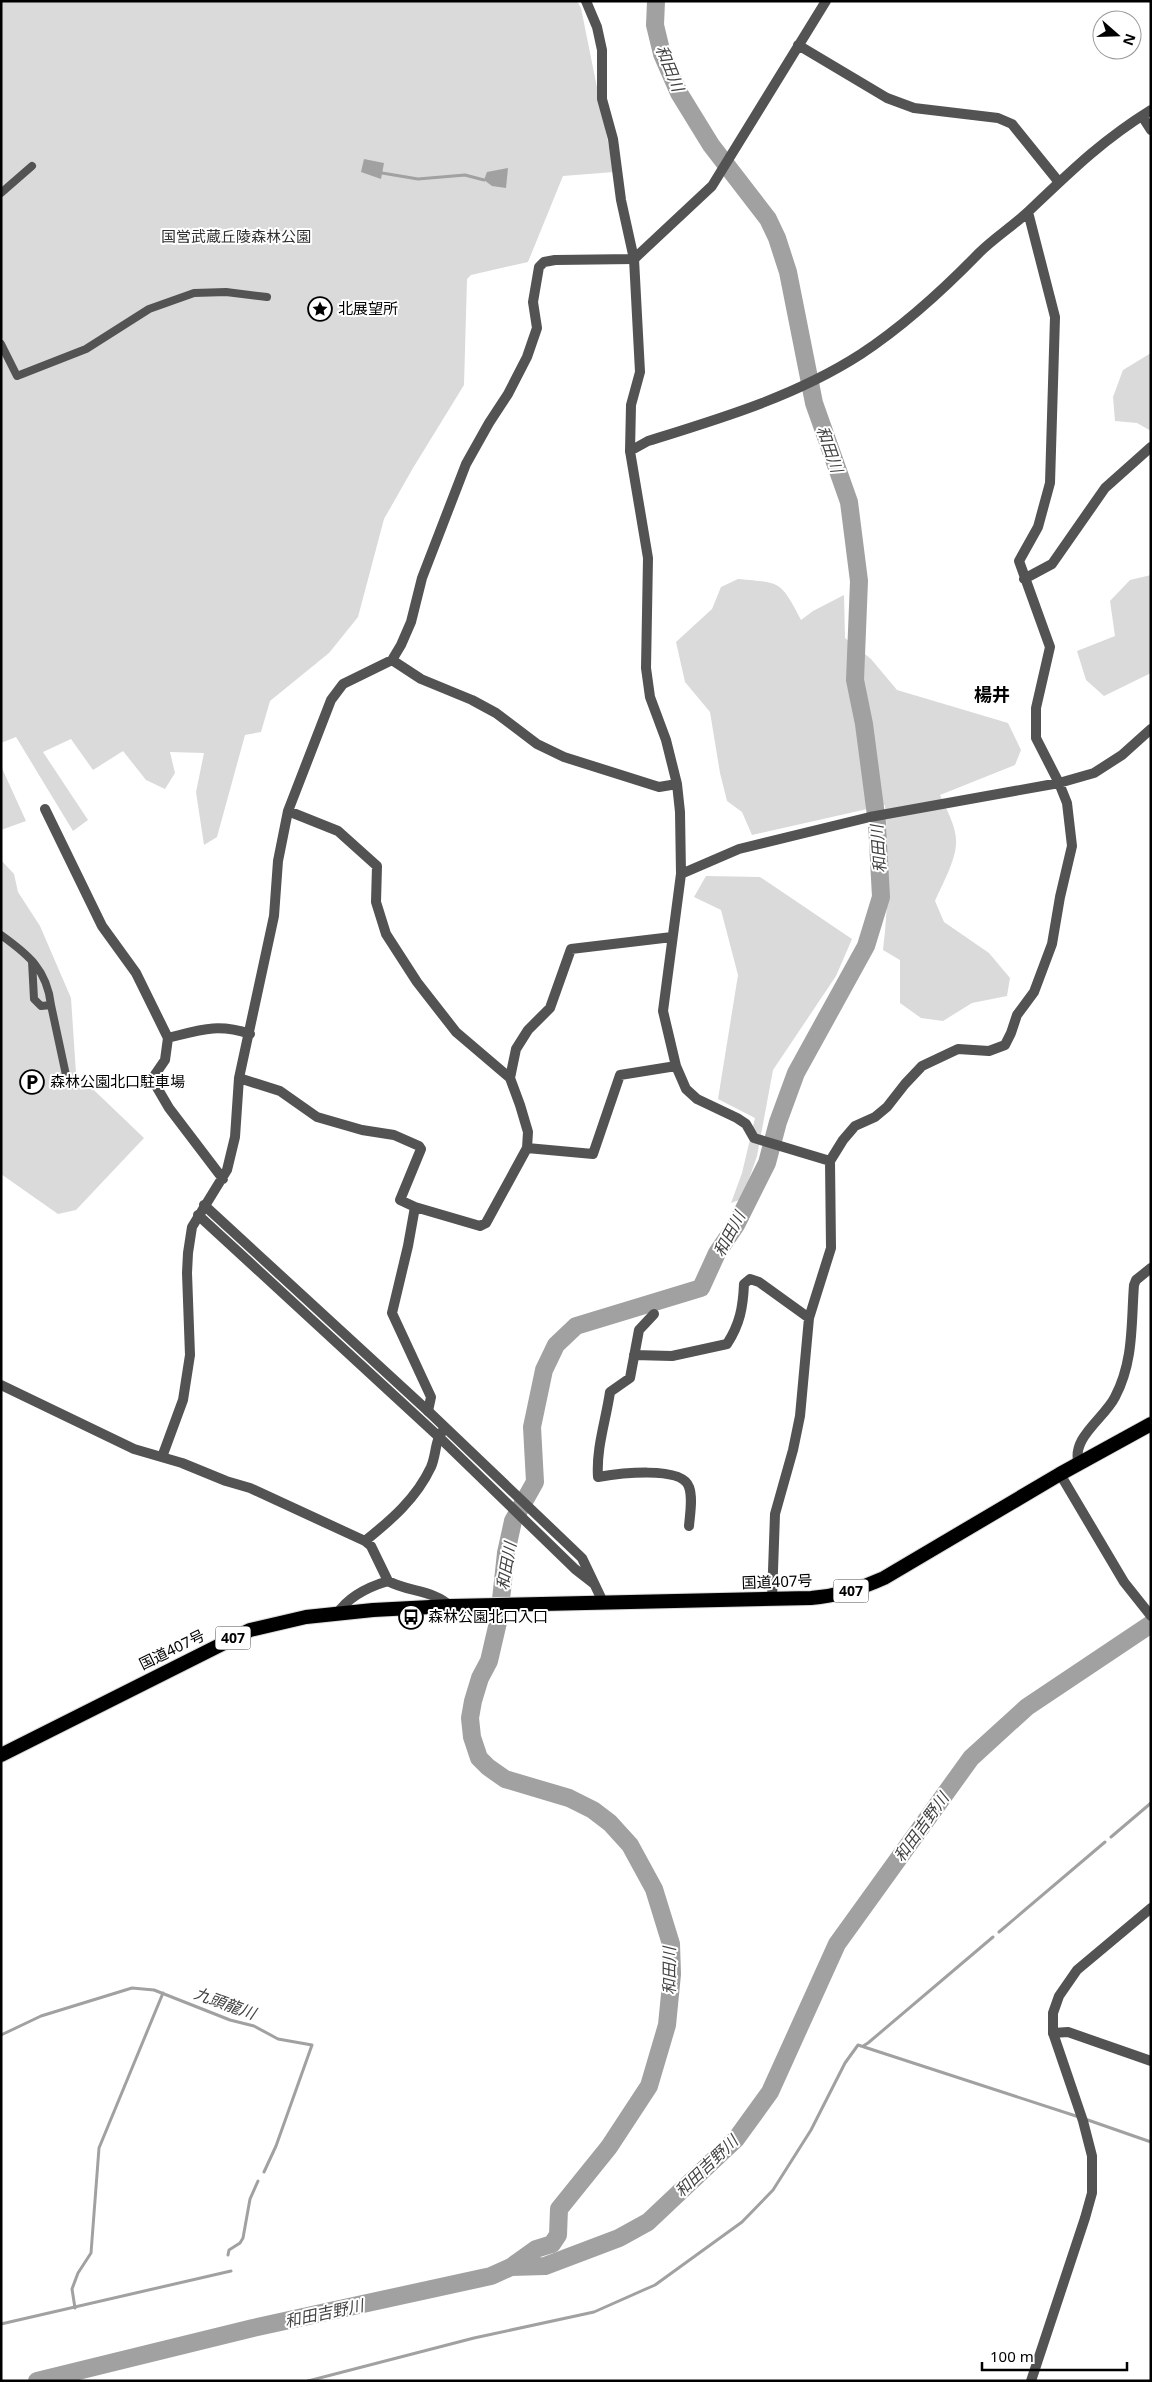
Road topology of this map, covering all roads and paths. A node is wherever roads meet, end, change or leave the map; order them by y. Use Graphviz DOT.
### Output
graph roads {
  1 [pos="586,1"];
  2 [pos="826,1"];
  3 [pos="798,45"];
  4 [pos="1146,113"];
  5 [pos="1151,130"];
  6 [pos="30,168"];
  7 [pos="1058,181"];
  8 [pos="4,190"];
  9 [pos="1028,212"];
  10 [pos="634,259"];
  11 [pos="267,297"];
  12 [pos="1,344"];
  13 [pos="1151,447"];
  14 [pos="630,451"];
  15 [pos="1024,579"];
  16 [pos="392,660"];
  17 [pos="1151,729"];
  18 [pos="1059,782"];
  19 [pos="677,784"];
  20 [pos="44,809"];
  21 [pos="288,811"];
  22 [pos="680,874"];
  23 [pos="1,935"];
  24 [pos="672,937"];
  25 [pos="32,961"];
  26 [pos="51,1005"];
  27 [pos="250,1034"];
  28 [pos="168,1038"];
  29 [pos="676,1066"];
  30 [pos="66,1075"];
  31 [pos="239,1078"];
  32 [pos="510,1078"];
  33 [pos="527,1148"];
  34 [pos="830,1161"];
  35 [pos="223,1178"];
  36 [pos="204,1205"];
  37 [pos="414,1207"];
  38 [pos="198,1215"];
  39 [pos="1151,1268"];
  40 [pos="654,1314"];
  41 [pos="809,1318"];
  42 [pos="634,1355"];
  43 [pos="1,1385"];
  44 [pos="428,1411"];
  45 [pos="1151,1424"];
  46 [pos="442,1432"];
  47 [pos="162,1457"];
  48 [pos="1079,1465"];
  49 [pos="1060,1474"];
  50 [pos="689,1526"];
  51 [pos="365,1541"];
  52 [pos="388,1581"];
  53 [pos="772,1599"];
  54 [pos="603,1602"];
  55 [pos="450,1606"];
  56 [pos="336,1614"];
  57 [pos="1151,1616"];
  58 [pos="1,1755"];
  59 [pos="1151,1908"];
  60 [pos="1053,2033"];
  61 [pos="1151,2061"];
  62 [pos="1031,2381"];
  1 -- 10 [label="street"];
  2 -- 3 [label="street"];
  3 -- 7 [label="street"];
  3 -- 10 [label="street"];
  4 -- 5 [label="street"];
  4 -- 7 [label="street"];
  6 -- 8 [label="street"];
  7 -- 9 [label="street"];
  9 -- 14 [label="street"];
  9 -- 15 [label="street"];
  10 -- 14 [label="street"];
  10 -- 16 [label="street"];
  11 -- 12 [label="street"];
  13 -- 15 [label="street"];
  14 -- 19 [label="street"];
  15 -- 18 [label="street"];
  16 -- 19 [label="street"];
  16 -- 21 [label="street"];
  17 -- 18 [label="street"];
  18 -- 22 [label="street"];
  18 -- 34 [label="street"];
  19 -- 22 [label="street"];
  20 -- 28 [label="street"];
  21 -- 27 [label="street"];
  21 -- 32 [label="street"];
  22 -- 24 [label="street"];
  23 -- 25 [label="street"];
  24 -- 29 [label="street"];
  24 -- 32 [label="street"];
  25 -- 26 [label="street"];
  25 -- 26 [label="street"];
  26 -- 30 [label="street"];
  27 -- 28 [label="street"];
  27 -- 31 [label="street"];
  28 -- 35 [label="street"];
  29 -- 33 [label="street"];
  29 -- 34 [label="street"];
  31 -- 35 [label="street"];
  31 -- 37 [label="street"];
  32 -- 33 [label="street"];
  33 -- 37 [label="street"];
  34 -- 41 [label="street"];
  35 -- 36 [label="street"];
  36 -- 38 [label="street"];
  36 -- 44 [label="street"];
  37 -- 44 [label="street"];
  38 -- 46 [label="street"];
  38 -- 47 [label="street"];
  39 -- 48 [label="street"];
  40 -- 42 [label="street"];
  41 -- 42 [label="street"];
  41 -- 53 [label="street"];
  42 -- 50 [label="street"];
  43 -- 47 [label="street"];
  44 -- 46 [label="street"];
  45 -- 48 [label="highway, 国道407号 / 407"];
  46 -- 51 [label="street"];
  46 -- 54 [label="street"];
  47 -- 51 [label="street"];
  48 -- 49 [label="highway, 国道407号 / 407"];
  49 -- 53 [label="highway, 国道407号 / 407"];
  49 -- 57 [label="street"];
  51 -- 52 [label="street"];
  52 -- 55 [label="street"];
  52 -- 56 [label="street"];
  53 -- 54 [label="highway, 国道407号 / 407"];
  54 -- 55 [label="highway, 国道407号 / 407"];
  55 -- 56 [label="highway, 国道407号 / 407"];
  56 -- 58 [label="highway, 国道407号 / 407"];
  59 -- 60 [label="street"];
  60 -- 61 [label="street"];
  60 -- 62 [label="street"];
}
